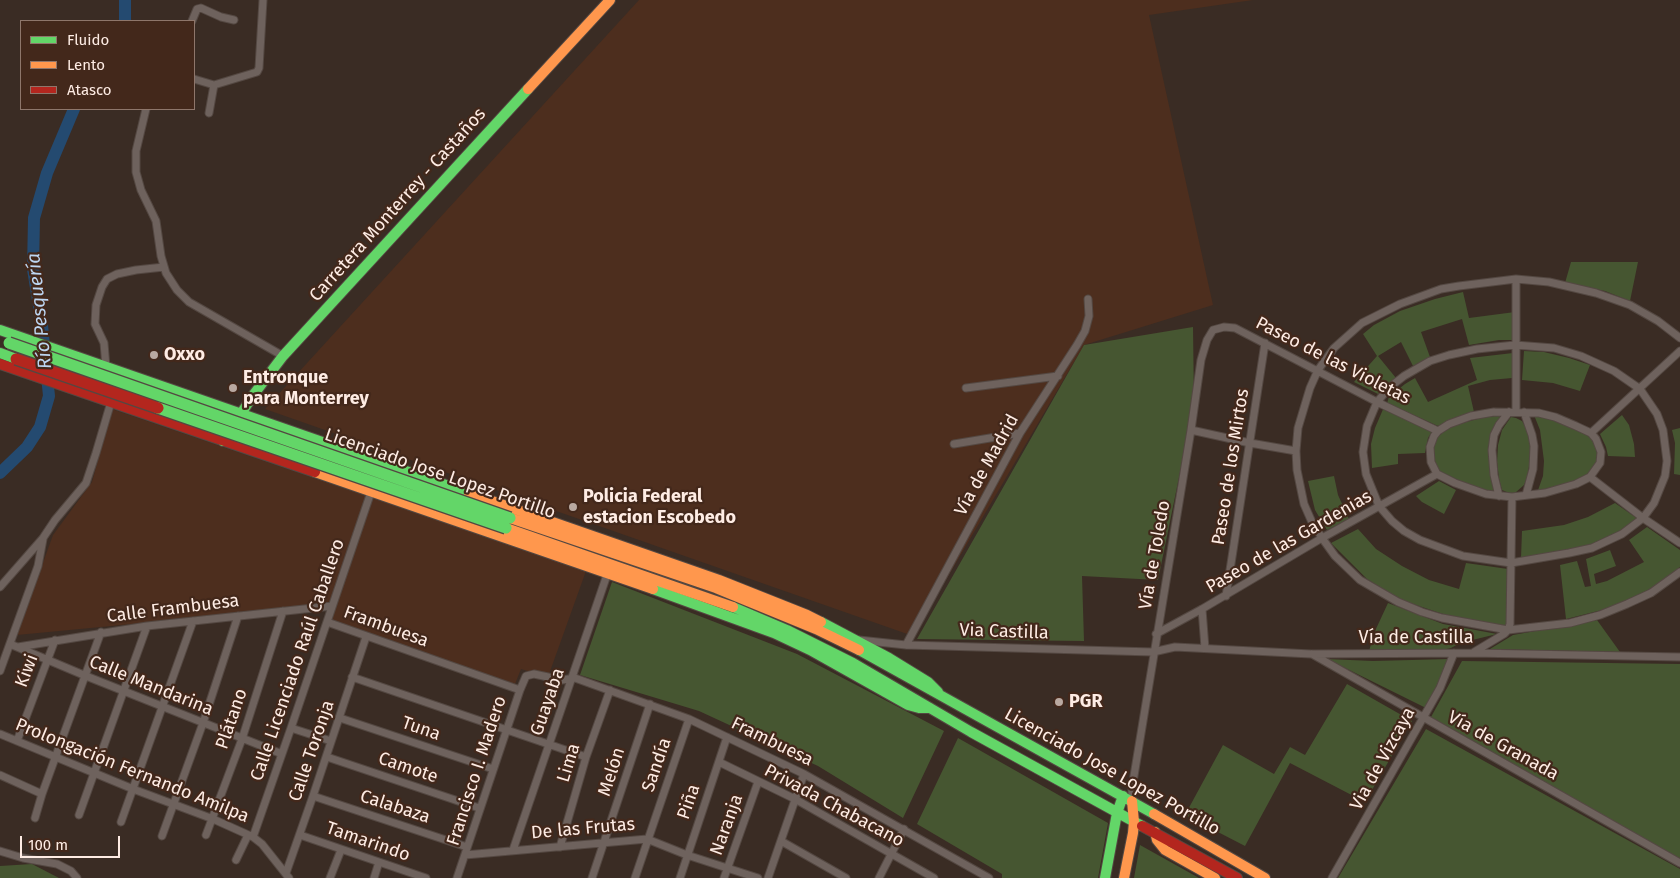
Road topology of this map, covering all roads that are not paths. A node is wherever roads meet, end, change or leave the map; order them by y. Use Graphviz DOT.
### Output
graph roads {
  1 [pos="263,0"];
  2 [pos="610,0"];
  3 [pos="192,20"];
  4 [pos="234,20"];
  5 [pos="195,79"];
  6 [pos="214,85"];
  7 [pos="146,110"];
  8 [pos="209,113"];
  9 [pos="164,267"];
  10 [pos="1516,279"];
  11 [pos="1088,299"];
  12 [pos="1213,330"];
  13 [pos="4,337"];
  14 [pos="1680,338"];
  15 [pos="1265,343"];
  16 [pos="1515,345"];
  17 [pos="1680,351"];
  18 [pos="0,353"];
  19 [pos="283,356"];
  20 [pos="14,363"];
  21 [pos="0,364"];
  22 [pos="103,366"];
  23 [pos="1318,370"];
  24 [pos="1058,376"];
  25 [pos="966,388"];
  26 [pos="1640,388"];
  27 [pos="186,394"];
  28 [pos="111,402"];
  29 [pos="1377,402"];
  30 [pos="1512,412"];
  31 [pos="1524,412"];
  32 [pos="241,413"];
  33 [pos="174,424"];
  34 [pos="284,429"];
  35 [pos="1191,430"];
  36 [pos="1438,431"];
  37 [pos="1020,433"];
  38 [pos="1591,433"];
  39 [pos="223,441"];
  40 [pos="1250,443"];
  41 [pos="954,444"];
  42 [pos="1296,451"];
  43 [pos="269,457"];
  44 [pos="1437,474"];
  45 [pos="1590,476"];
  46 [pos="371,492"];
  47 [pos="1526,495"];
  48 [pos="1499,496"];
  49 [pos="1512,496"];
  50 [pos="1379,506"];
  51 [pos="1644,518"];
  52 [pos="508,523"];
  53 [pos="43,538"];
  54 [pos="1322,538"];
  55 [pos="1680,543"];
  56 [pos="1511,563"];
  57 [pos="609,568"];
  58 [pos="1680,572"];
  59 [pos="0,587"];
  60 [pos="1226,596"];
  61 [pos="332,606"];
  62 [pos="1202,609"];
  63 [pos="283,611"];
  64 [pos="238,616"];
  65 [pos="193,621"];
  66 [pos="327,622"];
  67 [pos="148,626"];
  68 [pos="1508,630"];
  69 [pos="101,632"];
  70 [pos="1156,634"];
  71 [pos="366,637"];
  72 [pos="55,640"];
  73 [pos="855,640"];
  74 [pos="10,644"];
  75 [pos="906,644"];
  76 [pos="18,647"];
  77 [pos="1205,648"];
  78 [pos="1153,652"];
  79 [pos="1473,652"];
  80 [pos="1454,653"];
  81 [pos="1311,654"];
  82 [pos="1680,657"];
  83 [pos="48,660"];
  84 [pos="0,671"];
  85 [pos="528,674"];
  86 [pos="86,676"];
  87 [pos="352,677"];
  88 [pos="572,677"];
  89 [pos="520,690"];
  90 [pos="610,690"];
  91 [pos="125,691"];
  92 [pos="941,697"];
  93 [pos="650,704"];
  94 [pos="162,706"];
  95 [pos="340,718"];
  96 [pos="1423,718"];
  97 [pos="689,719"];
  98 [pos="203,723"];
  99 [pos="292,728"];
  100 [pos="506,731"];
  101 [pos="0,734"];
  102 [pos="727,737"];
  103 [pos="242,738"];
  104 [pos="17,741"];
  105 [pos="331,742"];
  106 [pos="550,744"];
  107 [pos="282,754"];
  108 [pos="56,756"];
  109 [pos="327,757"];
  110 [pos="586,757"];
  111 [pos="719,762"];
  112 [pos="493,769"];
  113 [pos="95,774"];
  114 [pos="804,774"];
  115 [pos="0,775"];
  116 [pos="758,782"];
  117 [pos="133,789"];
  118 [pos="42,794"];
  119 [pos="313,796"];
  120 [pos="1127,798"];
  121 [pos="795,799"];
  122 [pos="173,805"];
  123 [pos="480,808"];
  124 [pos="1117,812"];
  125 [pos="79,815"];
  126 [pos="35,818"];
  127 [pos="212,819"];
  128 [pos="121,822"];
  129 [pos="1134,822"];
  130 [pos="904,829"];
  131 [pos="1155,832"];
  132 [pos="206,835"];
  133 [pos="300,835"];
  134 [pos="162,836"];
  135 [pos="250,836"];
  136 [pos="647,839"];
  137 [pos="781,841"];
  138 [pos="604,842"];
  139 [pos="467,847"];
  140 [pos="560,847"];
  141 [pos="341,850"];
  142 [pos="513,850"];
  143 [pos="0,851"];
  144 [pos="891,854"];
  145 [pos="465,855"];
  146 [pos="687,855"];
  147 [pos="236,860"];
  148 [pos="378,862"];
  149 [pos="1680,863"];
  150 [pos="727,868"];
  151 [pos="288,876"];
  152 [pos="77,878"];
  153 [pos="330,878"];
  154 [pos="374,878"];
  155 [pos="426,878"];
  156 [pos="457,878"];
  157 [pos="592,878"];
  158 [pos="635,878"];
  159 [pos="680,878"];
  160 [pos="724,878"];
  161 [pos="758,878"];
  162 [pos="768,878"];
  163 [pos="846,878"];
  164 [pos="879,878"];
  165 [pos="934,878"];
  166 [pos="989,878"];
  167 [pos="1105,878"];
  168 [pos="1124,878"];
  169 [pos="1215,878"];
  170 [pos="1237,878"];
  171 [pos="1265,878"];
  172 [pos="1332,878"];
  1 -- 6 [label="street"];
  2 -- 19 [label="main road, Carretera Monterrey - Castaños"];
  3 -- 4 [label="street"];
  5 -- 6 [label="street"];
  6 -- 8 [label="street"];
  7 -- 9 [label="street"];
  9 -- 19 [label="street"];
  9 -- 22 [label="street"];
  10 -- 14 [label="street"];
  10 -- 16 [label="street"];
  10 -- 23 [label="street"];
  11 -- 24 [label="street, Vía de Madrid"];
  12 -- 15 [label="street, Paseo de las Violetas"];
  12 -- 35 [label="street, Vía de Toledo"];
  13 -- 22 [label="main road, Licenciado Jose Lopez Portillo"];
  13 -- 52 [label="main road, Licenciado Jose Lopez Portillo, bridge"];
  15 -- 23 [label="street, Paseo de las Violetas"];
  15 -- 40 [label="street, Paseo de los Mirtos"];
  16 -- 26 [label="street"];
  16 -- 29 [label="street"];
  16 -- 30 [label="street"];
  17 -- 26 [label="street"];
  18 -- 20 [label="main road, Licenciado Jose Lopez Portillo"];
  19 -- 32 [label="main road, Carretera Monterrey - Castaños"];
  20 -- 21 [label="main road"];
  20 -- 28 [label="main road, Licenciado Jose Lopez Portillo"];
  20 -- 52 [label="main road, Licenciado Jose Lopez Portillo, bridge"];
  22 -- 27 [label="main road, Licenciado Jose Lopez Portillo"];
  23 -- 29 [label="street, Paseo de las Violetas"];
  23 -- 42 [label="street"];
  24 -- 25 [label="street"];
  24 -- 37 [label="street, Vía de Madrid"];
  26 -- 38 [label="street"];
  26 -- 51 [label="street"];
  27 -- 32 [label="main road, Licenciado Jose Lopez Portillo"];
  27 -- 33 [label="main road"];
  28 -- 33 [label="main road, Licenciado Jose Lopez Portillo"];
  28 -- 53 [label="street"];
  29 -- 36 [label="street, Paseo de las Violetas"];
  29 -- 50 [label="street"];
  30 -- 31 [label="street"];
  30 -- 36 [label="street"];
  30 -- 48 [label="street"];
  31 -- 38 [label="street"];
  31 -- 47 [label="street"];
  32 -- 34 [label="main road, Licenciado Jose Lopez Portillo"];
  32 -- 39 [label="main road, Carretera Monterrey - Castaños"];
  33 -- 39 [label="main road, Licenciado Jose Lopez Portillo"];
  34 -- 43 [label="main road"];
  34 -- 73 [label="main road, Licenciado Jose Lopez Portillo"];
  35 -- 40 [label="street"];
  35 -- 70 [label="street, Vía de Toledo"];
  36 -- 44 [label="street"];
  37 -- 41 [label="street"];
  37 -- 75 [label="street, Vía de Madrid"];
  38 -- 45 [label="street"];
  39 -- 43 [label="main road, Licenciado Jose Lopez Portillo"];
  40 -- 42 [label="street"];
  40 -- 60 [label="street, Paseo de los Mirtos"];
  42 -- 54 [label="street"];
  43 -- 46 [label="main road, Licenciado Jose Lopez Portillo"];
  44 -- 48 [label="street"];
  44 -- 50 [label="street, Paseo de las Gardenias"];
  45 -- 47 [label="street"];
  45 -- 51 [label="street"];
  46 -- 57 [label="main road, Licenciado Jose Lopez Portillo"];
  46 -- 61 [label="street, Calle Licenciado Raúl Caballero"];
  47 -- 49 [label="street"];
  48 -- 49 [label="street"];
  49 -- 56 [label="street"];
  50 -- 54 [label="street, Paseo de las Gardenias"];
  50 -- 56 [label="street"];
  51 -- 55 [label="street"];
  51 -- 56 [label="street"];
  52 -- 57 [label="main road, Licenciado Jose Lopez Portillo"];
  52 -- 92 [label="main road, Licenciado Jose Lopez Portillo"];
  53 -- 59 [label="street"];
  53 -- 74 [label="street"];
  54 -- 60 [label="street, Paseo de las Gardenias"];
  54 -- 68 [label="street"];
  56 -- 68 [label="street"];
  57 -- 88 [label="street, Guayaba"];
  57 -- 124 [label="main road, Licenciado Jose Lopez Portillo"];
  58 -- 68 [label="street"];
  60 -- 62 [label="street, Paseo de las Gardenias"];
  61 -- 63 [label="street, Calle Frambuesa"];
  61 -- 66 [label="street, Calle Licenciado Raúl Caballero"];
  62 -- 70 [label="street, Paseo de las Gardenias"];
  62 -- 77 [label="street"];
  63 -- 64 [label="street, Calle Frambuesa"];
  63 -- 103 [label="street, Plátano"];
  64 -- 65 [label="street, Calle Frambuesa"];
  64 -- 98 [label="street"];
  65 -- 67 [label="street, Calle Frambuesa"];
  65 -- 94 [label="street"];
  66 -- 71 [label="street, Frambuesa"];
  66 -- 99 [label="street, Calle Licenciado Raúl Caballero"];
  67 -- 69 [label="street, Calle Frambuesa"];
  67 -- 91 [label="street"];
  68 -- 79 [label="street"];
  69 -- 72 [label="street, Calle Frambuesa"];
  69 -- 86 [label="street"];
  70 -- 78 [label="street, Vía de Toledo"];
  71 -- 87 [label="street, Calle Toronja"];
  71 -- 89 [label="street, Frambuesa"];
  72 -- 76 [label="street, Calle Frambuesa"];
  72 -- 83 [label="street, Kiwi"];
  73 -- 75 [label="street, Via Castilla"];
  73 -- 92 [label="main road, Licenciado Jose Lopez Portillo"];
  74 -- 76 [label="street, Calle Mandarina"];
  74 -- 84 [label="street"];
  75 -- 78 [label="street, Via Castilla"];
  76 -- 83 [label="street, Calle Mandarina"];
  77 -- 78 [label="street, Vía de Castilla"];
  77 -- 81 [label="street, Vía de Castilla"];
  78 -- 120 [label="street, Vía de Toledo"];
  79 -- 80 [label="street, Vía de Castilla"];
  79 -- 82 [label="street, Vía de Castilla"];
  80 -- 81 [label="street, Vía de Castilla"];
  80 -- 96 [label="street, Via de Vizcaya"];
  81 -- 96 [label="street, Vía de Granada"];
  83 -- 86 [label="street, Calle Mandarina"];
  83 -- 104 [label="street, Kiwi"];
  85 -- 88 [label="street, Frambuesa"];
  85 -- 89 [label="street, Francisco I. Madero"];
  86 -- 91 [label="street, Calle Mandarina"];
  86 -- 108 [label="street"];
  87 -- 95 [label="street, Calle Toronja"];
  87 -- 100 [label="street"];
  88 -- 90 [label="street, Frambuesa"];
  88 -- 106 [label="street, Guayaba"];
  89 -- 100 [label="street, Francisco I. Madero"];
  90 -- 93 [label="street, Frambuesa"];
  90 -- 110 [label="street, Lima"];
  91 -- 94 [label="street, Calle Mandarina"];
  91 -- 113 [label="street"];
  92 -- 120 [label="main road, Licenciado Jose Lopez Portillo"];
  93 -- 97 [label="street, Frambuesa"];
  93 -- 138 [label="street, Melón"];
  94 -- 98 [label="street, Calle Mandarina"];
  94 -- 117 [label="street"];
  95 -- 105 [label="street, Calle Toronja"];
  95 -- 112 [label="street, Tuna"];
  96 -- 149 [label="street, Vía de Granada"];
  96 -- 172 [label="street, Via de Vizcaya"];
  97 -- 102 [label="street, Frambuesa"];
  97 -- 136 [label="street, Sandía"];
  98 -- 103 [label="street, Calle Mandarina"];
  98 -- 122 [label="street"];
  99 -- 105 [label="street"];
  99 -- 107 [label="street, Calle Licenciado Raúl Caballero"];
  100 -- 106 [label="street"];
  100 -- 112 [label="street, Francisco I. Madero"];
  101 -- 104 [label="street, Prolongación Fernando Amilpa"];
  102 -- 111 [label="street, Piña"];
  102 -- 114 [label="street, Frambuesa"];
  103 -- 107 [label="street, Calle Mandarina"];
  103 -- 127 [label="street, Plátano"];
  104 -- 108 [label="street, Prolongación Fernando Amilpa"];
  105 -- 109 [label="street, Calle Toronja"];
  106 -- 110 [label="street"];
  106 -- 142 [label="street, Guayaba"];
  107 -- 135 [label="street, Calle Licenciado Raúl Caballero"];
  108 -- 113 [label="street, Prolongación Fernando Amilpa"];
  108 -- 118 [label="street"];
  109 -- 119 [label="street, Calle Toronja"];
  109 -- 123 [label="street, Camote"];
  110 -- 140 [label="street, Lima"];
  111 -- 116 [label="street, Privada Chabacano"];
  111 -- 146 [label="street, Piña"];
  112 -- 123 [label="street, Francisco I. Madero"];
  113 -- 117 [label="street, Prolongación Fernando Amilpa"];
  113 -- 125 [label="street"];
  114 -- 121 [label="street"];
  114 -- 130 [label="street, Frambuesa"];
  115 -- 118 [label="street"];
  116 -- 121 [label="street, Privada Chabacano"];
  116 -- 150 [label="street, Naranja"];
  117 -- 122 [label="street, Prolongación Fernando Amilpa"];
  117 -- 128 [label="street"];
  118 -- 126 [label="street"];
  119 -- 133 [label="street, Calle Toronja"];
  119 -- 139 [label="street, Calabaza"];
  120 -- 124 [label="main road"];
  120 -- 129 [label="main road"];
  120 -- 171 [label="main road, Licenciado Jose Lopez Portillo"];
  121 -- 137 [label="street"];
  121 -- 144 [label="street, Privada Chabacano"];
  122 -- 127 [label="street, Prolongación Fernando Amilpa"];
  122 -- 134 [label="street"];
  123 -- 139 [label="street, Francisco I. Madero"];
  124 -- 129 [label="main road, Licenciado Jose Lopez Portillo"];
  124 -- 167 [label="main road"];
  127 -- 132 [label="street, Plátano"];
  127 -- 135 [label="street, Prolongación Fernando Amilpa"];
  129 -- 131 [label="main road, Licenciado Jose Lopez Portillo"];
  129 -- 168 [label="main road"];
  130 -- 144 [label="street"];
  130 -- 166 [label="street, Frambuesa"];
  131 -- 169 [label="main road"];
  131 -- 170 [label="main road, Licenciado Jose Lopez Portillo"];
  133 -- 141 [label="street, Tamarindo"];
  133 -- 151 [label="street, Calle Toronja"];
  135 -- 147 [label="street, Calle Licenciado Raúl Caballero"];
  135 -- 151 [label="street"];
  136 -- 138 [label="street, De las Frutas"];
  136 -- 146 [label="street, De las Frutas"];
  136 -- 158 [label="street, Sandía"];
  137 -- 162 [label="street"];
  137 -- 163 [label="street"];
  138 -- 140 [label="street, De las Frutas"];
  138 -- 157 [label="street, Melón"];
  139 -- 145 [label="street, Francisco I. Madero"];
  140 -- 142 [label="street, De las Frutas"];
  141 -- 148 [label="street, Tamarindo"];
  141 -- 153 [label="street"];
  142 -- 145 [label="street, De las Frutas"];
  143 -- 152 [label="street"];
  144 -- 164 [label="street"];
  144 -- 165 [label="street, Privada Chabacano"];
  145 -- 156 [label="street, Francisco I. Madero"];
  146 -- 150 [label="street, De las Frutas"];
  146 -- 159 [label="street, Piña"];
  148 -- 154 [label="street"];
  148 -- 155 [label="street, Tamarindo"];
  150 -- 160 [label="street, Naranja"];
  150 -- 161 [label="street, De las Frutas"];
}
